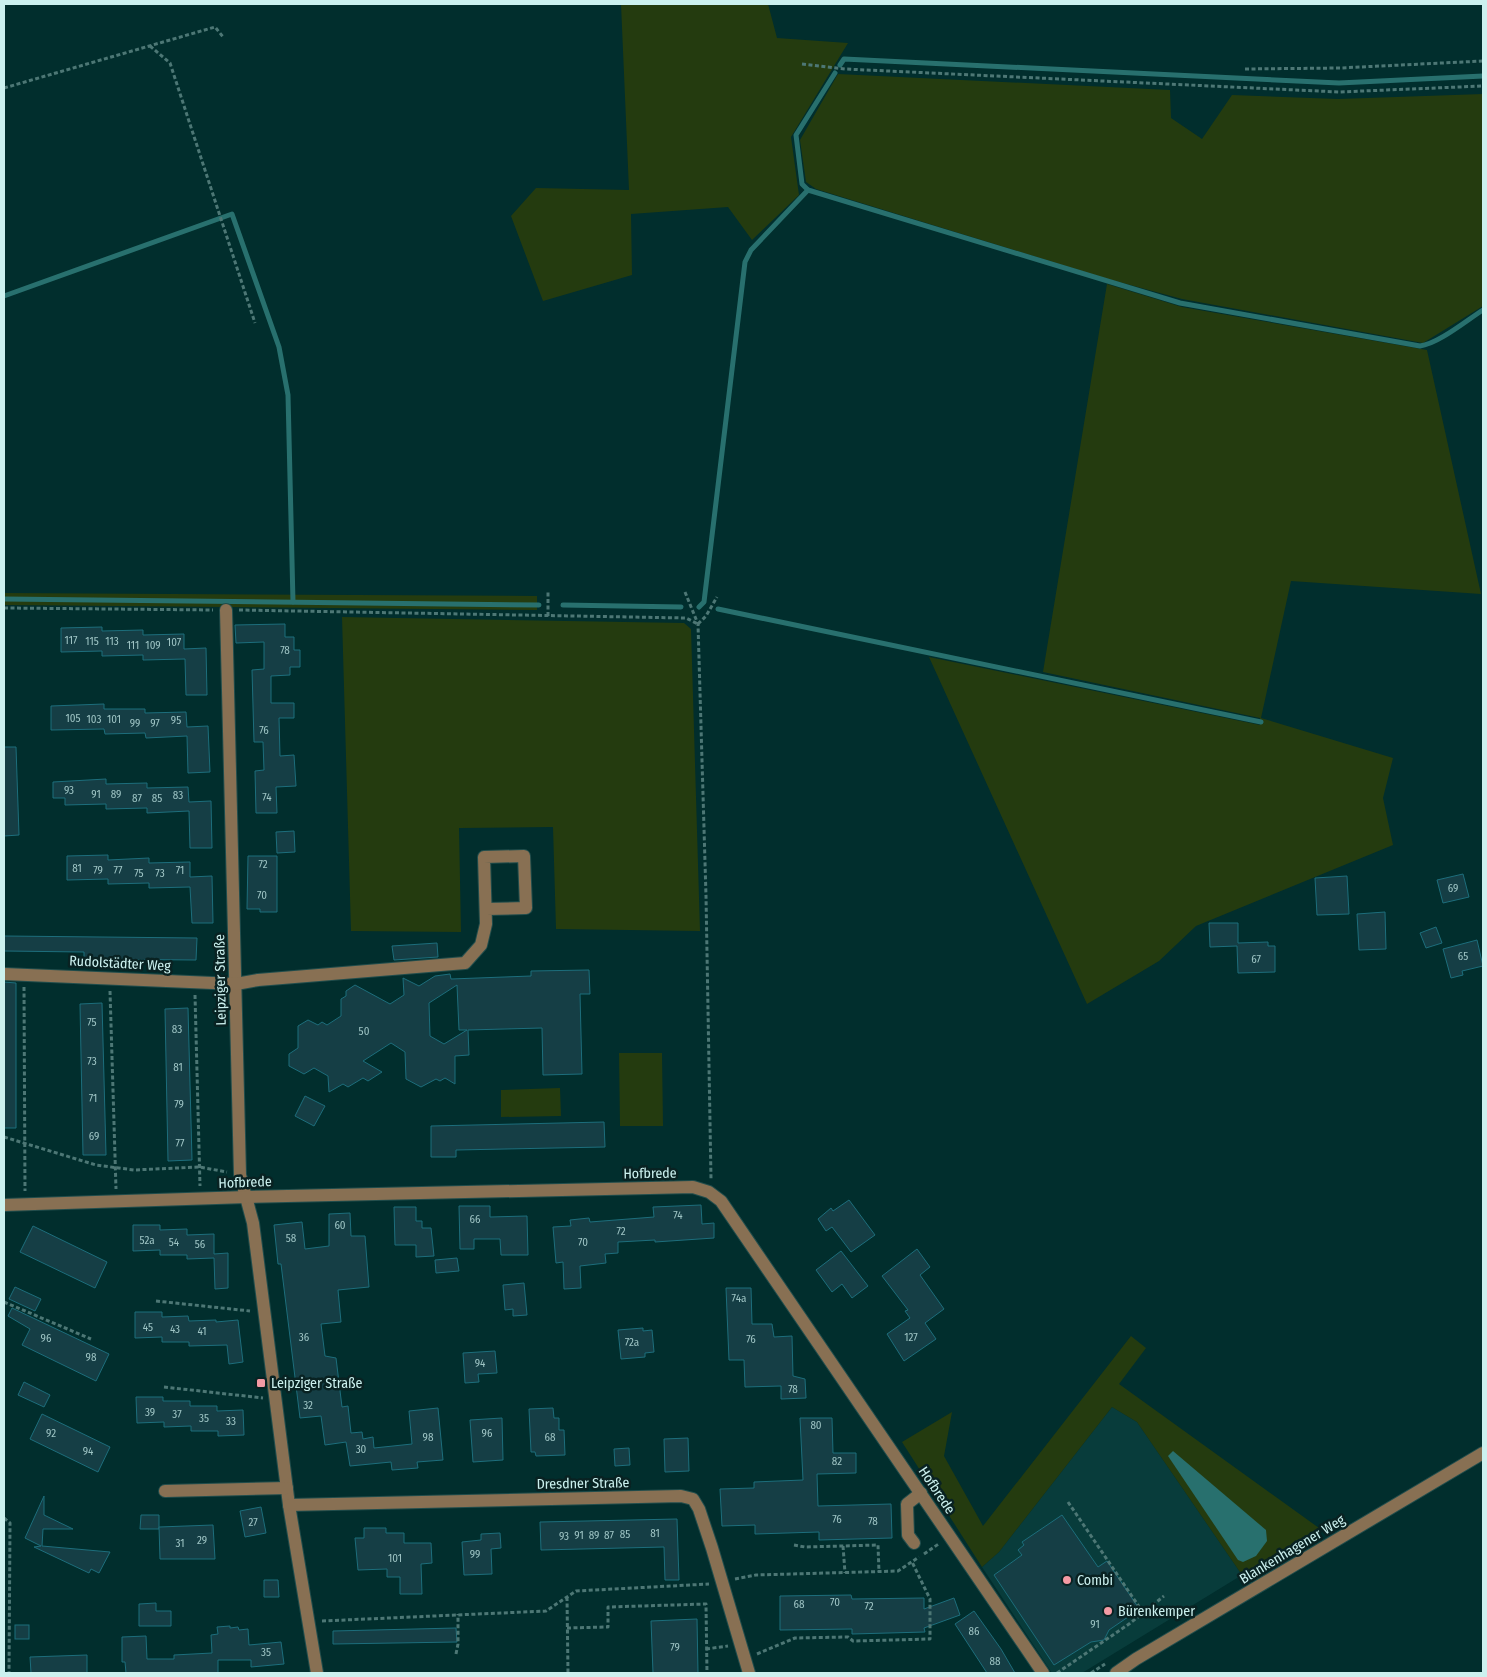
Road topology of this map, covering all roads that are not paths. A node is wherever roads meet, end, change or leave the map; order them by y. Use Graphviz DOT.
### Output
graph roads {
  1 [pos="226,610"];
  2 [pos="486,909"];
  3 [pos="4,974"];
  4 [pos="236,984"];
  5 [pos="247,1196"];
  6 [pos="4,1205"];
  7 [pos="1483,1453"];
  8 [pos="287,1488"];
  9 [pos="165,1491"];
  10 [pos="921,1492"];
  11 [pos="290,1505"];
  12 [pos="914,1543"];
  13 [pos="317,1673"];
  14 [pos="749,1673"];
  15 [pos="1043,1673"];
  16 [pos="1116,1673"];
  1 -- 4 [label="street, Leipziger Straße"];
  2 -- 2 [label="street, Rudolstädter Weg"];
  2 -- 4 [label="street, Rudolstädter Weg"];
  3 -- 4 [label="street, Rudolstädter Weg"];
  4 -- 5 [label="street, Leipziger Straße"];
  5 -- 6 [label="street, Hofbrede"];
  5 -- 8 [label="street, Leipziger Straße"];
  5 -- 10 [label="street, Hofbrede"];
  7 -- 16 [label="street, Blankenhagener Weg"];
  8 -- 9 [label="street"];
  8 -- 11 [label="street, Leipziger Straße"];
  10 -- 12 [label="street"];
  10 -- 15 [label="street, Hofbrede"];
  11 -- 13 [label="street, Leipziger Straße"];
  11 -- 14 [label="street, Dresdner Straße"];
}
